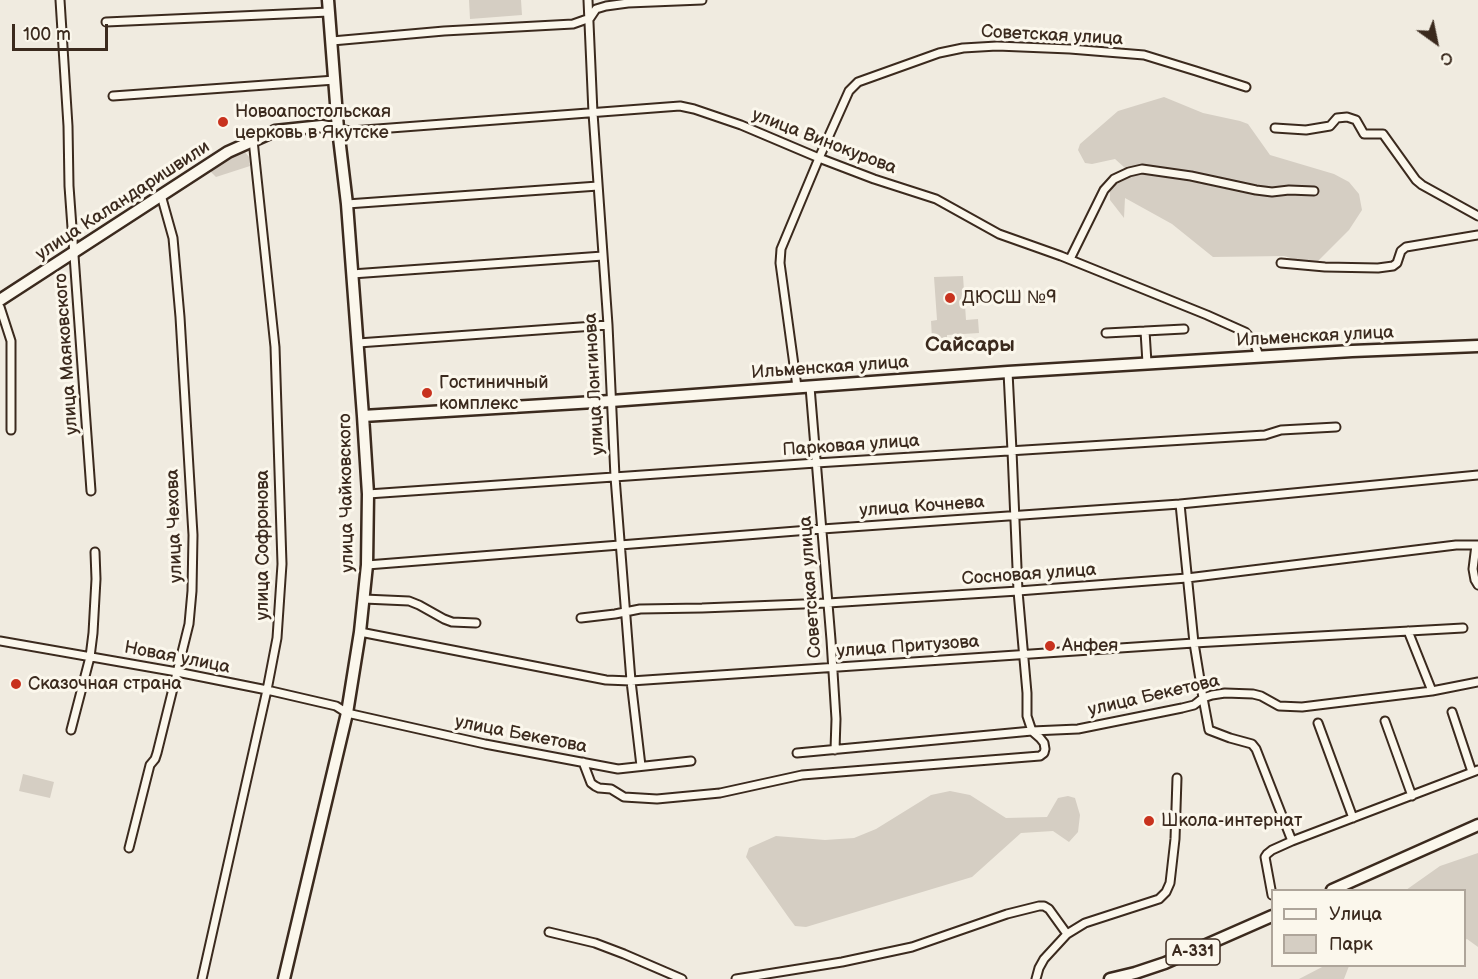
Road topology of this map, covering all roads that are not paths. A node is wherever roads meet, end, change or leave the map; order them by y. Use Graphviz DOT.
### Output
graph roads {
  1 [pos="60,0"];
  2 [pos="328,0"];
  3 [pos="588,0"];
  4 [pos="702,0"];
  5 [pos="329,12"];
  6 [pos="590,18"];
  7 [pos="106,22"];
  8 [pos="332,41"];
  9 [pos="335,80"];
  10 [pos="1246,87"];
  11 [pos="113,96"];
  12 [pos="592,113"];
  13 [pos="1275,128"];
  14 [pos="338,129"];
  15 [pos="253,140"];
  16 [pos="819,158"];
  17 [pos="598,186"];
  18 [pos="1314,191"];
  19 [pos="161,195"];
  20 [pos="346,204"];
  21 [pos="1478,216"];
  22 [pos="1478,235"];
  23 [pos="75,252"];
  24 [pos="603,256"];
  25 [pos="1070,259"];
  26 [pos="1281,263"];
  27 [pos="352,274"];
  28 [pos="0,300"];
  29 [pos="0,307"];
  30 [pos="608,325"];
  31 [pos="1184,329"];
  32 [pos="1145,331"];
  33 [pos="1106,333"];
  34 [pos="357,343"];
  35 [pos="1478,346"];
  36 [pos="1259,356"];
  37 [pos="1148,363"];
  38 [pos="1008,372"];
  39 [pos="797,387"];
  40 [pos="810,387"];
  41 [pos="611,401"];
  42 [pos="363,416"];
  43 [pos="1336,427"];
  44 [pos="11,430"];
  45 [pos="1012,451"];
  46 [pos="816,463"];
  47 [pos="1478,475"];
  48 [pos="615,477"];
  49 [pos="91,491"];
  50 [pos="368,494"];
  51 [pos="1180,504"];
  52 [pos="1014,516"];
  53 [pos="822,529"];
  54 [pos="621,545"];
  55 [pos="1477,545"];
  56 [pos="95,552"];
  57 [pos="367,564"];
  58 [pos="1187,578"];
  59 [pos="1478,585"];
  60 [pos="1018,591"];
  61 [pos="364,599"];
  62 [pos="828,603"];
  63 [pos="626,611"];
  64 [pos="581,618"];
  65 [pos="476,623"];
  66 [pos="1463,628"];
  67 [pos="1408,631"];
  68 [pos="360,632"];
  69 [pos="0,641"];
  70 [pos="1194,643"];
  71 [pos="1024,654"];
  72 [pos="90,657"];
  73 [pos="832,668"];
  74 [pos="177,672"];
  75 [pos="631,681"];
  76 [pos="1478,682"];
  77 [pos="267,690"];
  78 [pos="1432,691"];
  79 [pos="1203,699"];
  80 [pos="1452,712"];
  81 [pos="347,713"];
  82 [pos="1385,721"];
  83 [pos="1318,723"];
  84 [pos="71,730"];
  85 [pos="1032,731"];
  86 [pos="835,750"];
  87 [pos="797,753"];
  88 [pos="692,761"];
  89 [pos="583,762"];
  90 [pos="641,766"];
  91 [pos="1475,771"];
  92 [pos="1177,778"];
  93 [pos="1412,796"];
  94 [pos="1353,818"];
  95 [pos="1478,825"];
  96 [pos="1292,841"];
  97 [pos="129,848"];
  98 [pos="1336,889"];
  99 [pos="1271,890"];
  100 [pos="1271,916"];
  101 [pos="549,932"];
  102 [pos="1067,934"];
  103 [pos="202,979"];
  104 [pos="284,979"];
  105 [pos="682,979"];
  106 [pos="736,979"];
  107 [pos="1036,979"];
  108 [pos="1110,979"];
  1 -- 23 [label="street, улица Маяковского"];
  2 -- 5 [label="main road, улица Чайковского"];
  3 -- 6 [label="street, улица Лонгинова"];
  4 -- 6 [label="street"];
  5 -- 7 [label="street"];
  5 -- 8 [label="main road, улица Чайковского"];
  6 -- 8 [label="street"];
  6 -- 12 [label="street, улица Лонгинова"];
  8 -- 9 [label="main road, улица Чайковского"];
  9 -- 11 [label="street"];
  9 -- 14 [label="main road, улица Чайковского"];
  10 -- 16 [label="street, Советская улица"];
  12 -- 14 [label="street, улица Винокурова"];
  12 -- 16 [label="street, улица Винокурова"];
  12 -- 17 [label="street, улица Лонгинова"];
  13 -- 21 [label="street"];
  14 -- 15 [label="main road, улица Каландаришвили"];
  14 -- 20 [label="main road, улица Чайковского"];
  15 -- 19 [label="main road, улица Каландаришвили"];
  15 -- 77 [label="street, улица Софронова"];
  16 -- 25 [label="street, улица Винокурова"];
  16 -- 39 [label="street, Советская улица"];
  17 -- 20 [label="street"];
  17 -- 24 [label="street, улица Лонгинова"];
  18 -- 25 [label="street"];
  19 -- 23 [label="main road, улица Каландаришвили"];
  19 -- 74 [label="street, улица Чехова"];
  20 -- 27 [label="main road, улица Чайковского"];
  22 -- 26 [label="street"];
  23 -- 28 [label="main road, улица Каландаришвили"];
  23 -- 49 [label="street, улица Маяковского"];
  24 -- 27 [label="street"];
  24 -- 30 [label="street, улица Лонгинова"];
  25 -- 36 [label="street, улица Винокурова"];
  27 -- 34 [label="main road, улица Чайковского"];
  29 -- 44 [label="street"];
  30 -- 34 [label="street"];
  30 -- 41 [label="street, улица Лонгинова"];
  31 -- 32 [label="street"];
  32 -- 33 [label="street"];
  32 -- 37 [label="street"];
  34 -- 42 [label="main road, улица Чайковского"];
  35 -- 36 [label="main road, Ильменская улица"];
  36 -- 37 [label="main road, Ильменская улица"];
  37 -- 38 [label="main road, Ильменская улица"];
  38 -- 40 [label="main road, Ильменская улица"];
  38 -- 45 [label="street"];
  39 -- 40 [label="main road, Ильменская улица"];
  39 -- 41 [label="main road, Ильменская улица"];
  40 -- 46 [label="street, Советская улица"];
  41 -- 42 [label="main road, Ильменская улица"];
  41 -- 48 [label="street, улица Лонгинова"];
  42 -- 50 [label="main road, улица Чайковского"];
  43 -- 45 [label="street, Парковая улица"];
  45 -- 46 [label="street, Парковая улица"];
  45 -- 52 [label="street"];
  46 -- 48 [label="street, Парковая улица"];
  46 -- 53 [label="street, Советская улица"];
  47 -- 51 [label="street, улица Кочнева"];
  48 -- 50 [label="street, Парковая улица"];
  48 -- 54 [label="street, улица Лонгинова"];
  50 -- 57 [label="main road, улица Чайковского"];
  51 -- 52 [label="street, улица Кочнева"];
  51 -- 58 [label="street"];
  52 -- 53 [label="street, улица Кочнева"];
  52 -- 60 [label="street"];
  53 -- 54 [label="street, улица Кочнева"];
  53 -- 62 [label="street, Советская улица"];
  54 -- 57 [label="street, улица Кочнева"];
  54 -- 63 [label="street, улица Лонгинова"];
  55 -- 58 [label="street, Сосновая улица"];
  55 -- 59 [label="street"];
  56 -- 72 [label="street"];
  57 -- 61 [label="main road, улица Чайковского"];
  58 -- 60 [label="street, Сосновая улица"];
  58 -- 70 [label="street"];
  60 -- 62 [label="street, Сосновая улица"];
  60 -- 71 [label="street"];
  61 -- 65 [label="street"];
  61 -- 68 [label="main road, улица Чайковского"];
  62 -- 63 [label="street, Сосновая улица"];
  62 -- 73 [label="street, Советская улица"];
  63 -- 64 [label="street, Сосновая улица"];
  63 -- 75 [label="street, улица Лонгинова"];
  66 -- 67 [label="street, улица Притузова"];
  67 -- 70 [label="street, улица Притузова"];
  67 -- 78 [label="street"];
  68 -- 75 [label="street, улица Притузова"];
  68 -- 81 [label="main road, улица Чайковского"];
  69 -- 72 [label="street, Новая улица"];
  70 -- 71 [label="street, улица Притузова"];
  70 -- 79 [label="street"];
  71 -- 73 [label="street, улица Притузова"];
  71 -- 85 [label="street"];
  72 -- 74 [label="street, Новая улица"];
  72 -- 84 [label="street"];
  73 -- 75 [label="street, улица Притузова"];
  73 -- 86 [label="street, Советская улица"];
  74 -- 77 [label="street, Новая улица"];
  74 -- 97 [label="street, улица Чехова"];
  75 -- 90 [label="street, улица Лонгинова"];
  76 -- 78 [label="street, улица Бекетова"];
  77 -- 81 [label="street, Новая улица"];
  77 -- 103 [label="street, улица Софронова"];
  78 -- 79 [label="street, улица Бекетова"];
  79 -- 85 [label="street, улица Бекетова"];
  79 -- 96 [label="street"];
  80 -- 91 [label="street"];
  81 -- 89 [label="street, улица Бекетова"];
  81 -- 104 [label="main road, улица Чайковского"];
  82 -- 93 [label="street"];
  83 -- 94 [label="street"];
  85 -- 86 [label="street, улица Бекетова"];
  85 -- 89 [label="street"];
  86 -- 87 [label="street, улица Бекетова"];
  88 -- 90 [label="street, улица Бекетова"];
  89 -- 90 [label="street, улица Бекетова"];
  91 -- 93 [label="street"];
  92 -- 102 [label="street"];
  93 -- 94 [label="street"];
  94 -- 96 [label="street"];
  95 -- 98 [label="main road"];
  96 -- 99 [label="street"];
  100 -- 108 [label="main road, А-331"];
  101 -- 105 [label="street"];
  102 -- 106 [label="street"];
  102 -- 107 [label="street"];
}
